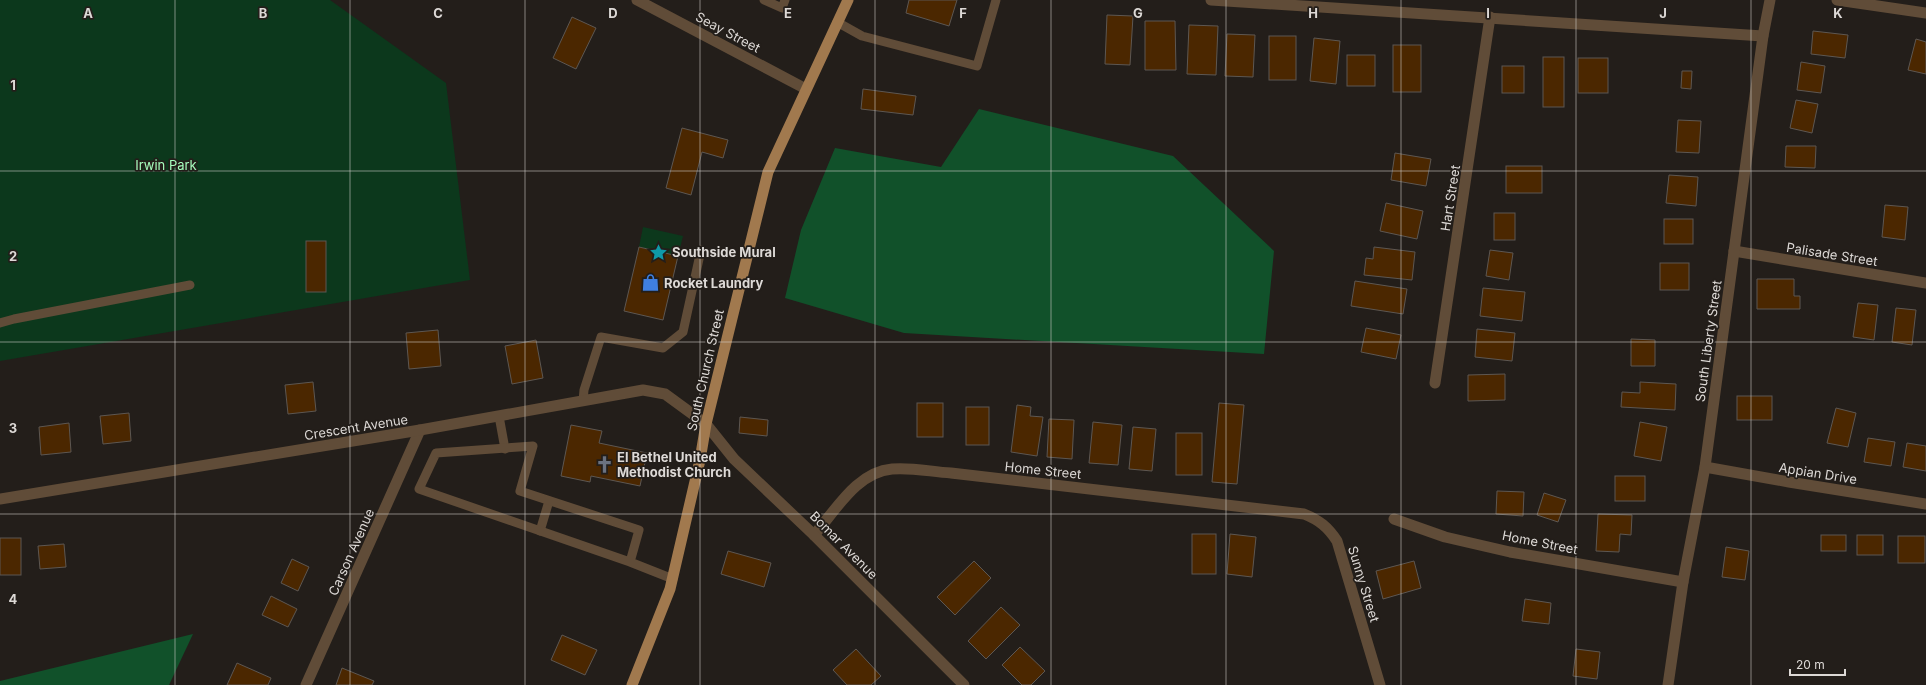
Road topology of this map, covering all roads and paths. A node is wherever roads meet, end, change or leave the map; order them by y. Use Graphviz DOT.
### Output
graph roads {
  1 [pos="637,0"];
  2 [pos="764,0"];
  3 [pos="785,0"];
  4 [pos="848,0"];
  5 [pos="996,0"];
  6 [pos="1211,0"];
  7 [pos="1770,0"];
  8 [pos="1837,0"];
  9 [pos="1926,13"];
  10 [pos="1490,17"];
  11 [pos="837,22"];
  12 [pos="1763,36"];
  13 [pos="806,89"];
  14 [pos="701,250"];
  15 [pos="1734,251"];
  16 [pos="1926,283"];
  17 [pos="190,285"];
  18 [pos="0,323"];
  19 [pos="1435,383"];
  20 [pos="583,400"];
  21 [pos="499,416"];
  22 [pos="706,424"];
  23 [pos="420,430"];
  24 [pos="505,449"];
  25 [pos="1705,467"];
  26 [pos="0,499"];
  27 [pos="549,501"];
  28 [pos="1926,504"];
  29 [pos="1296,512"];
  30 [pos="1394,519"];
  31 [pos="540,531"];
  32 [pos="814,535"];
  33 [pos="630,562"];
  34 [pos="673,579"];
  35 [pos="1683,582"];
  36 [pos="306,685"];
  37 [pos="632,685"];
  38 [pos="964,685"];
  39 [pos="1380,685"];
  40 [pos="1668,685"];
  1 -- 13 [label="street, Seay Street"];
  2 -- 3 [label="lane"];
  4 -- 11 [label="main road, South Church Street"];
  5 -- 11 [label="lane"];
  6 -- 10 [label="street"];
  7 -- 12 [label="street, South Liberty Street"];
  8 -- 9 [label="street"];
  10 -- 12 [label="street"];
  10 -- 19 [label="street, Hart Street"];
  11 -- 13 [label="main road, South Church Street"];
  12 -- 15 [label="street, South Liberty Street"];
  13 -- 22 [label="main road, South Church Street"];
  14 -- 20 [label="lane"];
  15 -- 16 [label="street, Palisade Street"];
  15 -- 25 [label="street, South Liberty Street"];
  17 -- 18 [label="lane"];
  20 -- 21 [label="street, Crescent Avenue"];
  20 -- 22 [label="street, Crescent Avenue"];
  21 -- 23 [label="street, Crescent Avenue"];
  21 -- 24 [label="lane"];
  22 -- 32 [label="street, Bomar Avenue"];
  22 -- 34 [label="main road, South Church Street"];
  23 -- 26 [label="street, Crescent Avenue"];
  23 -- 36 [label="street, Carson Avenue"];
  24 -- 27 [label="lane"];
  24 -- 31 [label="lane"];
  25 -- 28 [label="street, Appian Drive"];
  25 -- 35 [label="street, South Liberty Street"];
  27 -- 31 [label="lane"];
  27 -- 33 [label="lane"];
  29 -- 32 [label="street, Home Street"];
  29 -- 39 [label="street, Sunny Street"];
  30 -- 35 [label="street, Home Street"];
  31 -- 33 [label="lane"];
  32 -- 38 [label="street, Bomar Avenue"];
  33 -- 34 [label="lane"];
  34 -- 37 [label="main road, South Church Street"];
  35 -- 40 [label="street, South Liberty Street"];
}
